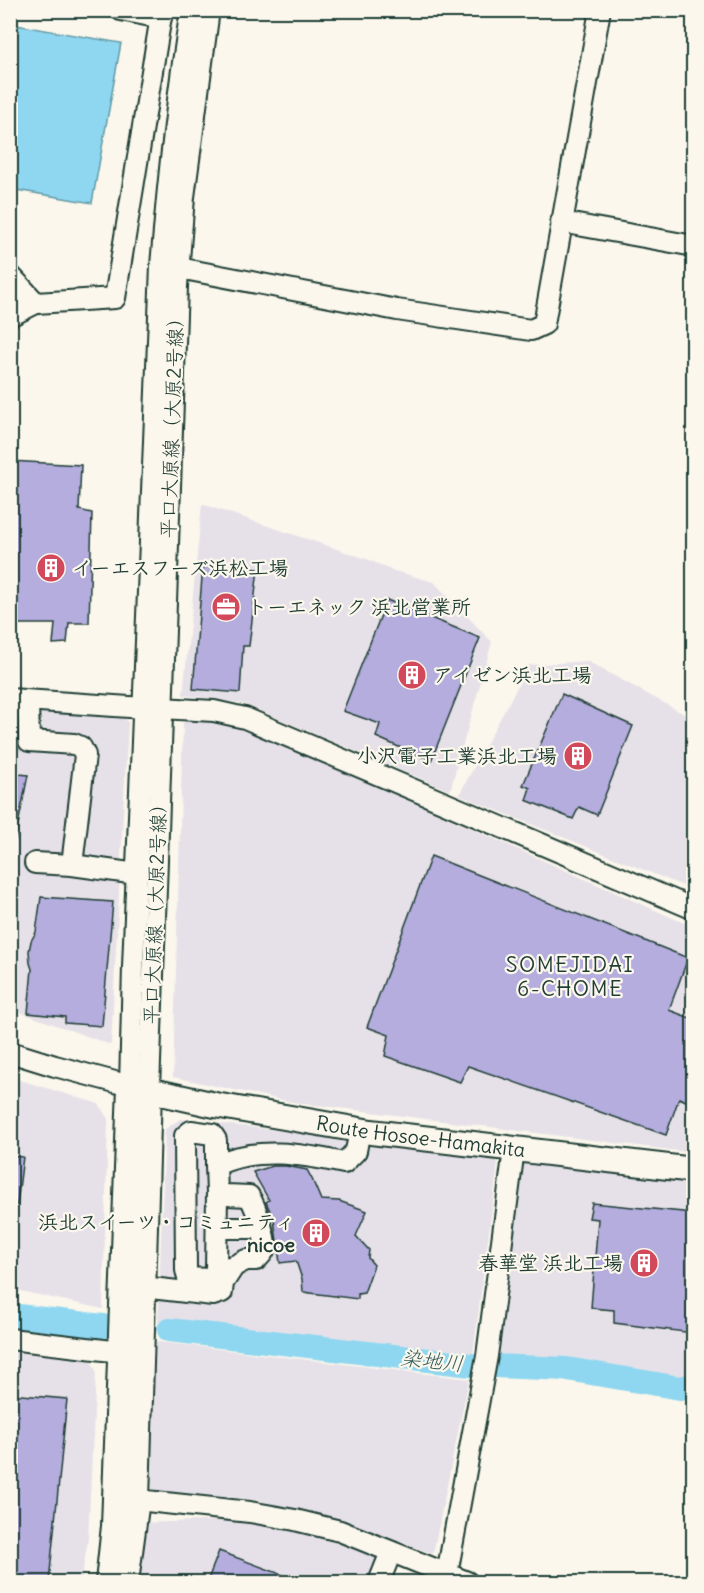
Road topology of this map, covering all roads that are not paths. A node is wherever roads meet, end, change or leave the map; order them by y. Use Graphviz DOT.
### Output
graph roads {
  1 [pos="121,10"];
  2 [pos="191,10"];
  3 [pos="209,10"];
  4 [pos="600,10"];
  5 [pos="162,14"];
  6 [pos="561,222"];
  7 [pos="693,246"];
  8 [pos="178,268"];
  9 [pos="10,275"];
  10 [pos="36,303"];
  11 [pos="10,316"];
  12 [pos="19,700"];
  13 [pos="153,708"];
  14 [pos="35,863"];
  15 [pos="72,866"];
  16 [pos="137,874"];
  17 [pos="693,909"];
  18 [pos="10,1052"];
  19 [pos="140,1088"];
  20 [pos="360,1130"];
  21 [pos="514,1149"];
  22 [pos="216,1166"];
  23 [pos="693,1170"];
  24 [pos="217,1193"];
  25 [pos="217,1228"];
  26 [pos="261,1228"];
  27 [pos="225,1268"];
  28 [pos="142,1287"];
  29 [pos="130,1333"];
  30 [pos="10,1339"];
  31 [pos="136,1500"];
  32 [pos="391,1552"];
  33 [pos="447,1574"];
  34 [pos="108,1582"];
  35 [pos="126,1582"];
  36 [pos="378,1582"];
  37 [pos="467,1582"];
  1 -- 5 [label="street"];
  2 -- 13 [label="street, 平口大原線（大原2号線）"];
  3 -- 8 [label="street, 平口大原線（大原2号線）"];
  4 -- 6 [label="street"];
  5 -- 10 [label="street"];
  6 -- 7 [label="street"];
  6 -- 8 [label="street"];
  8 -- 13 [label="street, 平口大原線（大原2号線）"];
  9 -- 10 [label="street"];
  10 -- 11 [label="street"];
  12 -- 13 [label="street"];
  12 -- 15 [label="street"];
  13 -- 16 [label="street, 平口大原線（大原2号線）"];
  13 -- 17 [label="street"];
  13 -- 19 [label="street, 平口大原線（大原2号線）"];
  14 -- 15 [label="street"];
  15 -- 16 [label="street"];
  16 -- 19 [label="street, 平口大原線（大原2号線）"];
  18 -- 19 [label="street"];
  19 -- 20 [label="main road, Route Hosoe-Hamakita"];
  19 -- 28 [label="main road"];
  19 -- 29 [label="main road"];
  20 -- 21 [label="main road, Route Hosoe-Hamakita"];
  20 -- 22 [label="street"];
  21 -- 23 [label="main road, Route Hosoe-Hamakita"];
  21 -- 33 [label="street"];
  22 -- 24 [label="street"];
  22 -- 27 [label="street"];
  24 -- 25 [label="street"];
  24 -- 26 [label="street"];
  25 -- 26 [label="street"];
  25 -- 27 [label="street"];
  26 -- 27 [label="street"];
  27 -- 28 [label="street"];
  28 -- 29 [label="main road"];
  29 -- 30 [label="street"];
  29 -- 31 [label="main road"];
  29 -- 34 [label="main road"];
  31 -- 32 [label="street"];
  31 -- 35 [label="main road"];
  32 -- 33 [label="street"];
  32 -- 36 [label="street"];
  33 -- 37 [label="street"];
}
